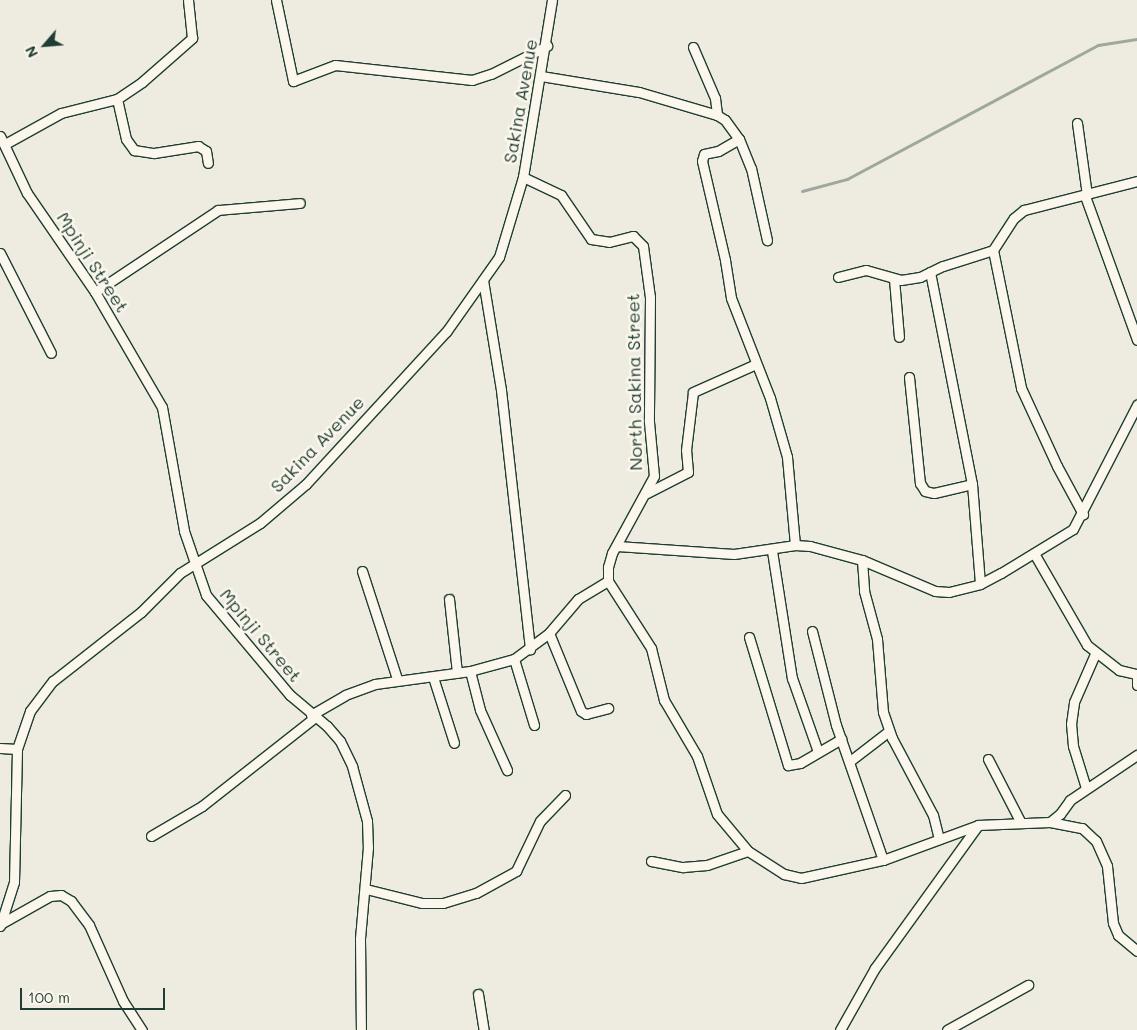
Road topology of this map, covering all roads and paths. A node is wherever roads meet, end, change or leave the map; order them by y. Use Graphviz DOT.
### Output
graph roads {
  1 [pos="188,0"];
  2 [pos="276,0"];
  3 [pos="552,0"];
  4 [pos="547,46"];
  5 [pos="693,47"];
  6 [pos="541,76"];
  7 [pos="117,99"];
  8 [pos="717,114"];
  9 [pos="1077,123"];
  10 [pos="739,139"];
  11 [pos="2,140"];
  12 [pos="208,163"];
  13 [pos="523,177"];
  14 [pos="1137,181"];
  15 [pos="1086,195"];
  16 [pos="300,203"];
  17 [pos="768,240"];
  18 [pos="993,250"];
  19 [pos="0,253"];
  20 [pos="930,272"];
  21 [pos="838,277"];
  22 [pos="894,279"];
  23 [pos="483,280"];
  24 [pos="96,292"];
  25 [pos="899,337"];
  26 [pos="1137,340"];
  27 [pos="51,353"];
  28 [pos="756,364"];
  29 [pos="909,377"];
  30 [pos="1137,405"];
  31 [pos="972,484"];
  32 [pos="647,494"];
  33 [pos="1084,514"];
  34 [pos="795,545"];
  35 [pos="616,546"];
  36 [pos="772,551"];
  37 [pos="1035,554"];
  38 [pos="862,560"];
  39 [pos="193,563"];
  40 [pos="362,571"];
  41 [pos="608,581"];
  42 [pos="980,584"];
  43 [pos="449,599"];
  44 [pos="812,631"];
  45 [pos="549,633"];
  46 [pos="748,637"];
  47 [pos="530,649"];
  48 [pos="1095,654"];
  49 [pos="514,659"];
  50 [pos="470,671"];
  51 [pos="457,673"];
  52 [pos="1137,674"];
  53 [pos="433,677"];
  54 [pos="396,679"];
  55 [pos="1137,685"];
  56 [pos="608,708"];
  57 [pos="313,717"];
  58 [pos="534,725"];
  59 [pos="889,732"];
  60 [pos="841,739"];
  61 [pos="454,743"];
  62 [pos="0,748"];
  63 [pos="17,749"];
  64 [pos="818,752"];
  65 [pos="1137,755"];
  66 [pos="988,759"];
  67 [pos="850,761"];
  68 [pos="507,770"];
  69 [pos="1086,788"];
  70 [pos="565,794"];
  71 [pos="1050,822"];
  72 [pos="1021,823"];
  73 [pos="978,825"];
  74 [pos="151,836"];
  75 [pos="939,839"];
  76 [pos="748,850"];
  77 [pos="883,860"];
  78 [pos="651,861"];
  79 [pos="366,889"];
  80 [pos="1,924"];
  81 [pos="1137,951"];
  82 [pos="1028,985"];
  83 [pos="478,994"];
  84 [pos="142,1030"];
  85 [pos="361,1030"];
  86 [pos="484,1030"];
  87 [pos="840,1030"];
  88 [pos="948,1030"];
  1 -- 7 [label="street"];
  2 -- 4 [label="street"];
  3 -- 4 [label="street, Sakina Avenue"];
  4 -- 6 [label="street, Sakina Avenue"];
  5 -- 8 [label="street"];
  6 -- 8 [label="street"];
  6 -- 13 [label="street, Sakina Avenue"];
  7 -- 11 [label="street"];
  7 -- 12 [label="street"];
  8 -- 10 [label="street"];
  9 -- 15 [label="street"];
  10 -- 17 [label="street"];
  10 -- 28 [label="street"];
  11 -- 24 [label="street, Mpinji Street"];
  13 -- 23 [label="street, Sakina Avenue"];
  13 -- 32 [label="street, North Sakina Street"];
  14 -- 15 [label="street"];
  15 -- 18 [label="street"];
  15 -- 26 [label="street"];
  16 -- 24 [label="street"];
  18 -- 20 [label="street"];
  18 -- 33 [label="street"];
  19 -- 27 [label="street"];
  20 -- 22 [label="street"];
  20 -- 31 [label="street"];
  21 -- 22 [label="street"];
  22 -- 25 [label="street"];
  23 -- 39 [label="street, Sakina Avenue"];
  23 -- 47 [label="street"];
  24 -- 39 [label="street, Mpinji Street"];
  28 -- 32 [label="street"];
  28 -- 34 [label="street"];
  29 -- 31 [label="street"];
  30 -- 33 [label="street"];
  31 -- 42 [label="street"];
  32 -- 35 [label="street, North Sakina Street"];
  33 -- 37 [label="street"];
  34 -- 36 [label="street"];
  34 -- 38 [label="street"];
  35 -- 36 [label="street"];
  35 -- 41 [label="street, North Sakina Street"];
  36 -- 64 [label="street"];
  37 -- 42 [label="street"];
  37 -- 48 [label="street"];
  38 -- 42 [label="street"];
  38 -- 59 [label="street"];
  39 -- 57 [label="street, Mpinji Street"];
  39 -- 63 [label="street, Sakina Avenue"];
  40 -- 54 [label="street"];
  41 -- 45 [label="street"];
  41 -- 76 [label="street"];
  43 -- 51 [label="street"];
  44 -- 60 [label="street"];
  45 -- 47 [label="street"];
  45 -- 56 [label="street"];
  46 -- 64 [label="street"];
  47 -- 49 [label="street"];
  48 -- 52 [label="street"];
  48 -- 69 [label="street"];
  49 -- 50 [label="street"];
  49 -- 58 [label="street"];
  50 -- 51 [label="street"];
  50 -- 68 [label="street"];
  51 -- 53 [label="street"];
  52 -- 55 [label="street"];
  53 -- 54 [label="street"];
  53 -- 61 [label="street"];
  54 -- 57 [label="street"];
  57 -- 74 [label="street"];
  57 -- 79 [label="street, Mpinji Street"];
  59 -- 67 [label="street"];
  59 -- 75 [label="street"];
  60 -- 64 [label="street"];
  60 -- 67 [label="street"];
  62 -- 63 [label="street"];
  63 -- 80 [label="street, Sakina Avenue"];
  65 -- 69 [label="street"];
  66 -- 72 [label="street"];
  67 -- 77 [label="street"];
  69 -- 71 [label="street"];
  70 -- 79 [label="street"];
  71 -- 72 [label="street"];
  71 -- 81 [label="street"];
  72 -- 73 [label="street"];
  73 -- 75 [label="street"];
  73 -- 87 [label="street"];
  75 -- 77 [label="street"];
  76 -- 77 [label="street"];
  76 -- 78 [label="street"];
  79 -- 85 [label="street, Mpinji Street"];
  80 -- 84 [label="street"];
  82 -- 88 [label="street"];
  83 -- 86 [label="street"];
}
